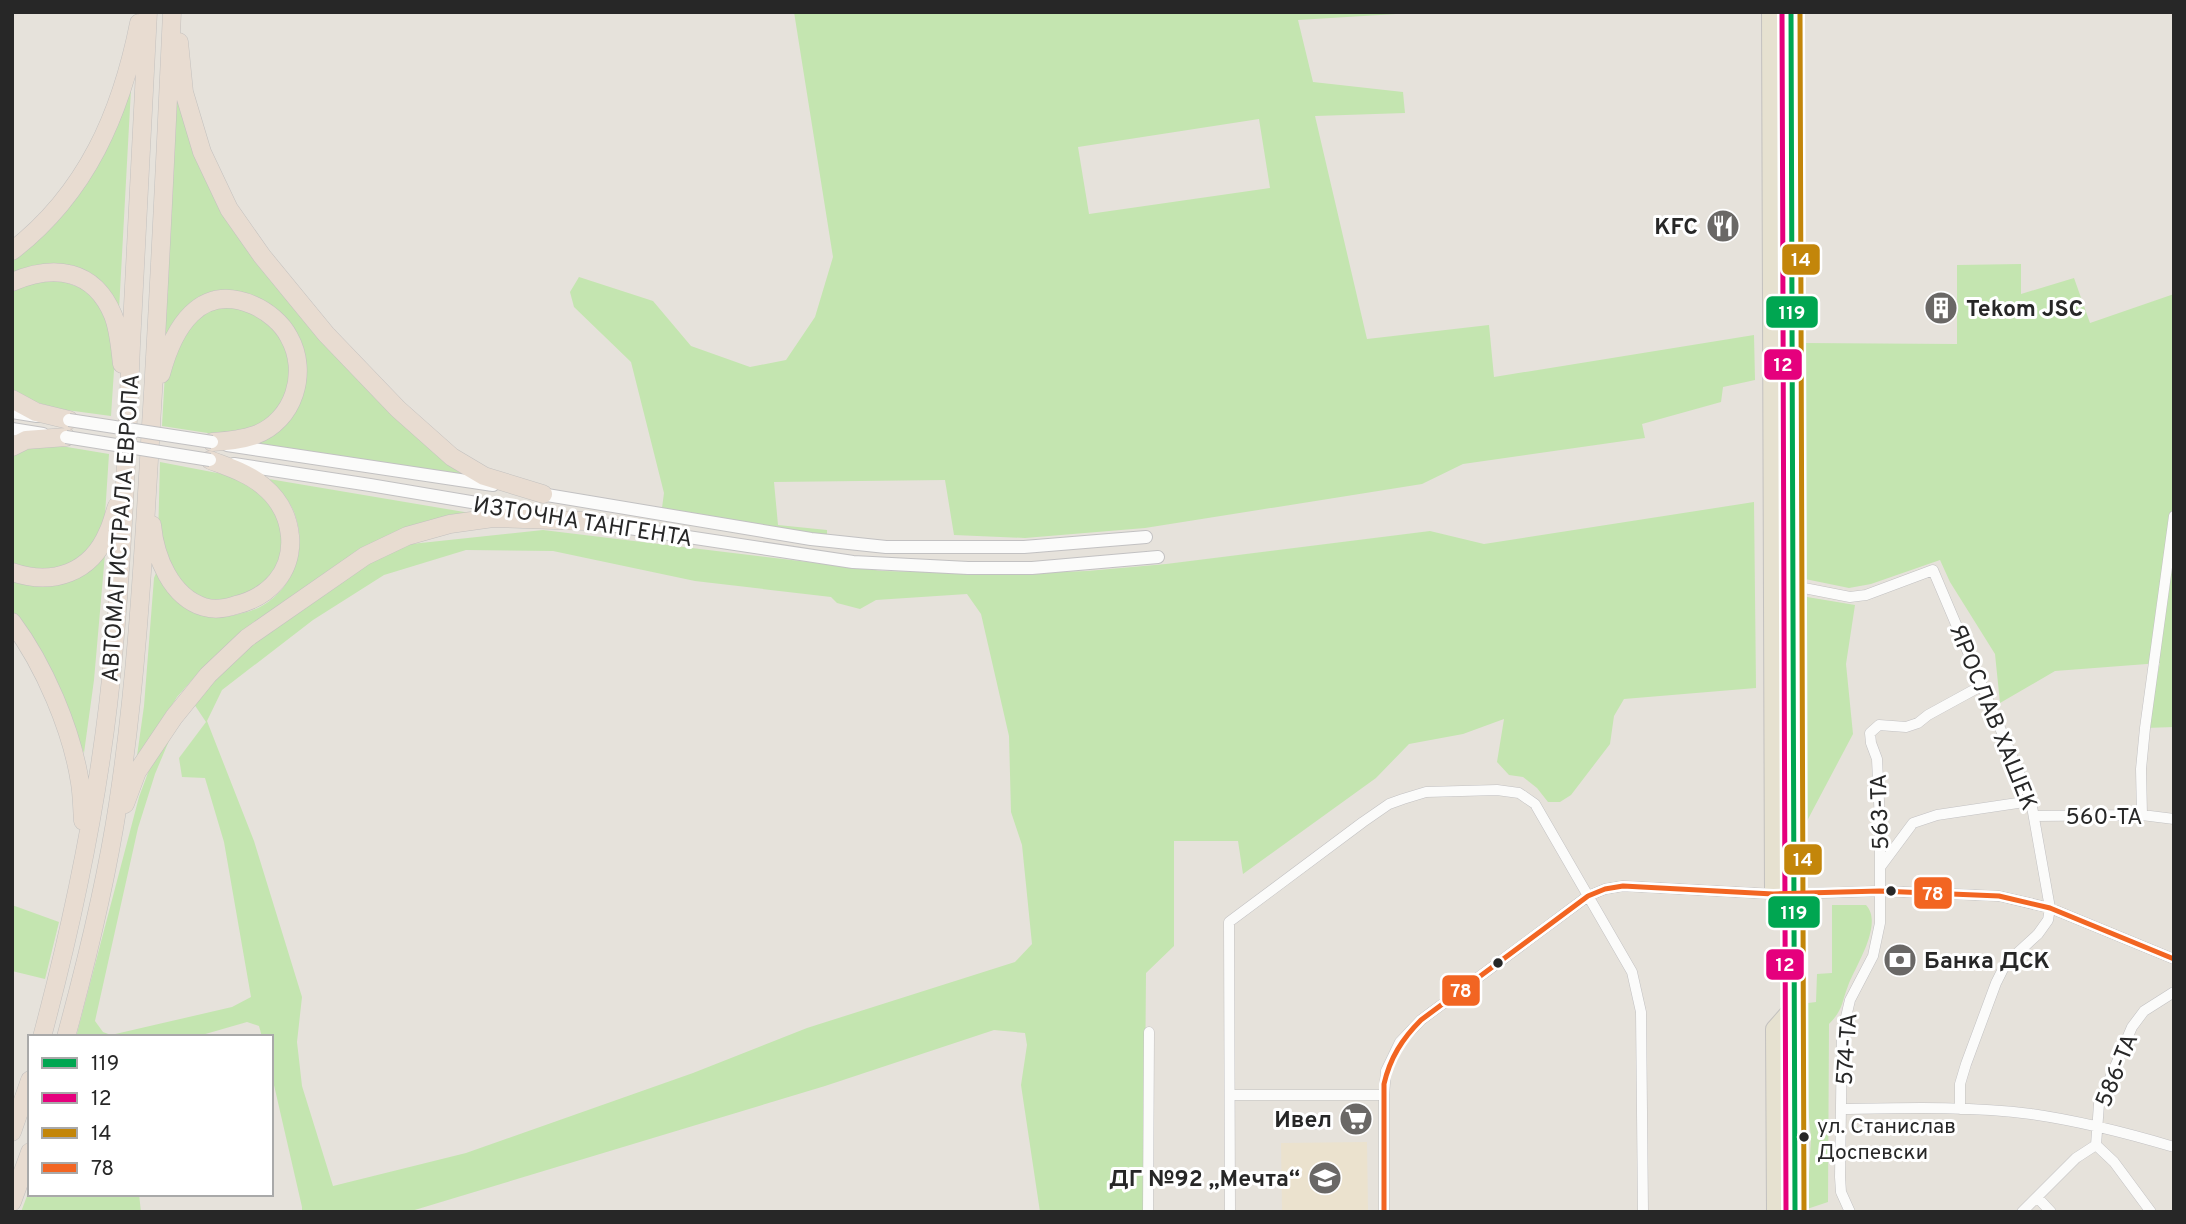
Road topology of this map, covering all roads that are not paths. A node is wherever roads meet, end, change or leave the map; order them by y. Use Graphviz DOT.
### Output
graph roads {
  1 [pos="140,12"];
  2 [pos="148,12"];
  3 [pos="174,12"];
  4 [pos="1770,12"];
  5 [pos="1791,12"];
  6 [pos="12,251"];
  7 [pos="12,282"];
  8 [pos="12,399"];
  9 [pos="128,406"];
  10 [pos="152,411"];
  11 [pos="12,412"];
  12 [pos="12,429"];
  13 [pos="67,429"];
  14 [pos="12,447"];
  15 [pos="211,451"];
  16 [pos="125,479"];
  17 [pos="543,494"];
  18 [pos="148,496"];
  19 [pos="2174,516"];
  20 [pos="584,521"];
  21 [pos="1146,537"];
  22 [pos="1158,556"];
  23 [pos="12,572"];
  24 [pos="1804,588"];
  25 [pos="12,622"];
  26 [pos="1982,686"];
  27 [pos="2031,801"];
  28 [pos="2142,815"];
  29 [pos="2035,816"];
  30 [pos="2174,819"];
  31 [pos="1881,866"];
  32 [pos="82,869"];
  33 [pos="106,871"];
  34 [pos="1880,891"];
  35 [pos="1773,894"];
  36 [pos="1794,894"];
  37 [pos="1588,897"];
  38 [pos="2050,908"];
  39 [pos="2174,959"];
  40 [pos="2174,992"];
  41 [pos="1149,1032"];
  42 [pos="42,1035"];
  43 [pos="67,1035"];
  44 [pos="28,1086"];
  45 [pos="1230,1095"];
  46 [pos="1384,1095"];
  47 [pos="1842,1109"];
  48 [pos="1960,1109"];
  49 [pos="2096,1125"];
  50 [pos="12,1132"];
  51 [pos="2096,1145"];
  52 [pos="2174,1147"];
  53 [pos="28,1158"];
  54 [pos="2037,1197"];
  55 [pos="12,1202"];
  56 [pos="1148,1212"];
  57 [pos="1230,1212"];
  58 [pos="1384,1212"];
  59 [pos="1643,1212"];
  60 [pos="1774,1212"];
  61 [pos="1850,1212"];
  62 [pos="2022,1212"];
  63 [pos="2051,1212"];
  64 [pos="2151,1212"];
  1 -- 6 [label="highway"];
  2 -- 9 [label="highway, АВТОМАГИСТРАЛА ЕВРОПА"];
  3 -- 10 [label="highway, АВТОМАГИСТРАЛА ЕВРОПА"];
  3 -- 17 [label="highway"];
  4 -- 35 [label="main road"];
  5 -- 36 [label="main road"];
  7 -- 9 [label="highway"];
  8 -- 13 [label="highway"];
  9 -- 16 [label="highway, АВТОМАГИСТРАЛА ЕВРОПА"];
  10 -- 15 [label="highway"];
  10 -- 18 [label="highway, АВТОМАГИСТРАЛА ЕВРОПА"];
  11 -- 13 [label="street, ИЗТОЧНА ТАНГЕНТА"];
  12 -- 13 [label="street, ИЗТОЧНА ТАНГЕНТА"];
  13 -- 14 [label="highway"];
  13 -- 15 [label="street, ИЗТОЧНА ТАНГЕНТА, bridge"];
  15 -- 17 [label="street, ИЗТОЧНА ТАНГЕНТА"];
  15 -- 18 [label="highway"];
  15 -- 20 [label="street, ИЗТОЧНА ТАНГЕНТА"];
  16 -- 23 [label="highway"];
  16 -- 32 [label="highway, АВТОМАГИСТРАЛА ЕВРОПА"];
  17 -- 21 [label="street, ИЗТОЧНА ТАНГЕНТА"];
  18 -- 33 [label="highway, АВТОМАГИСТРАЛА ЕВРОПА"];
  19 -- 28 [label="street"];
  20 -- 22 [label="street, ИЗТОЧНА ТАНГЕНТА"];
  20 -- 33 [label="highway"];
  24 -- 26 [label="street, ЯРОСЛАВ ХАШЕК"];
  25 -- 32 [label="highway"];
  26 -- 27 [label="street, ЯРОСЛАВ ХАШЕК"];
  26 -- 31 [label="street, 563-ТА"];
  27 -- 29 [label="street, ЯРОСЛАВ ХАШЕК"];
  27 -- 31 [label="street"];
  28 -- 29 [label="street, 560-ТА"];
  28 -- 30 [label="street, 560-ТА"];
  29 -- 38 [label="street, ЯРОСЛАВ ХАШЕК"];
  31 -- 34 [label="street, 563-ТА"];
  32 -- 42 [label="highway, АВТОМАГИСТРАЛА ЕВРОПА"];
  33 -- 43 [label="highway, АВТОМАГИСТРАЛА ЕВРОПА"];
  34 -- 36 [label="street"];
  34 -- 38 [label="street"];
  34 -- 47 [label="street, 574-ТА"];
  35 -- 36 [label="main road"];
  35 -- 37 [label="street"];
  36 -- 60 [label="main road"];
  37 -- 45 [label="street"];
  37 -- 46 [label="street"];
  37 -- 59 [label="street"];
  38 -- 39 [label="street"];
  38 -- 48 [label="street"];
  40 -- 49 [label="street, 586-ТА"];
  41 -- 56 [label="street"];
  44 -- 50 [label="highway"];
  45 -- 46 [label="street"];
  45 -- 57 [label="street"];
  46 -- 58 [label="street"];
  47 -- 48 [label="street"];
  47 -- 61 [label="street, 574-ТА"];
  48 -- 49 [label="street"];
  49 -- 51 [label="street, 586-ТА"];
  49 -- 52 [label="street"];
  51 -- 54 [label="street"];
  51 -- 64 [label="street"];
  53 -- 55 [label="highway"];
  54 -- 62 [label="street"];
  54 -- 63 [label="street"];
}
